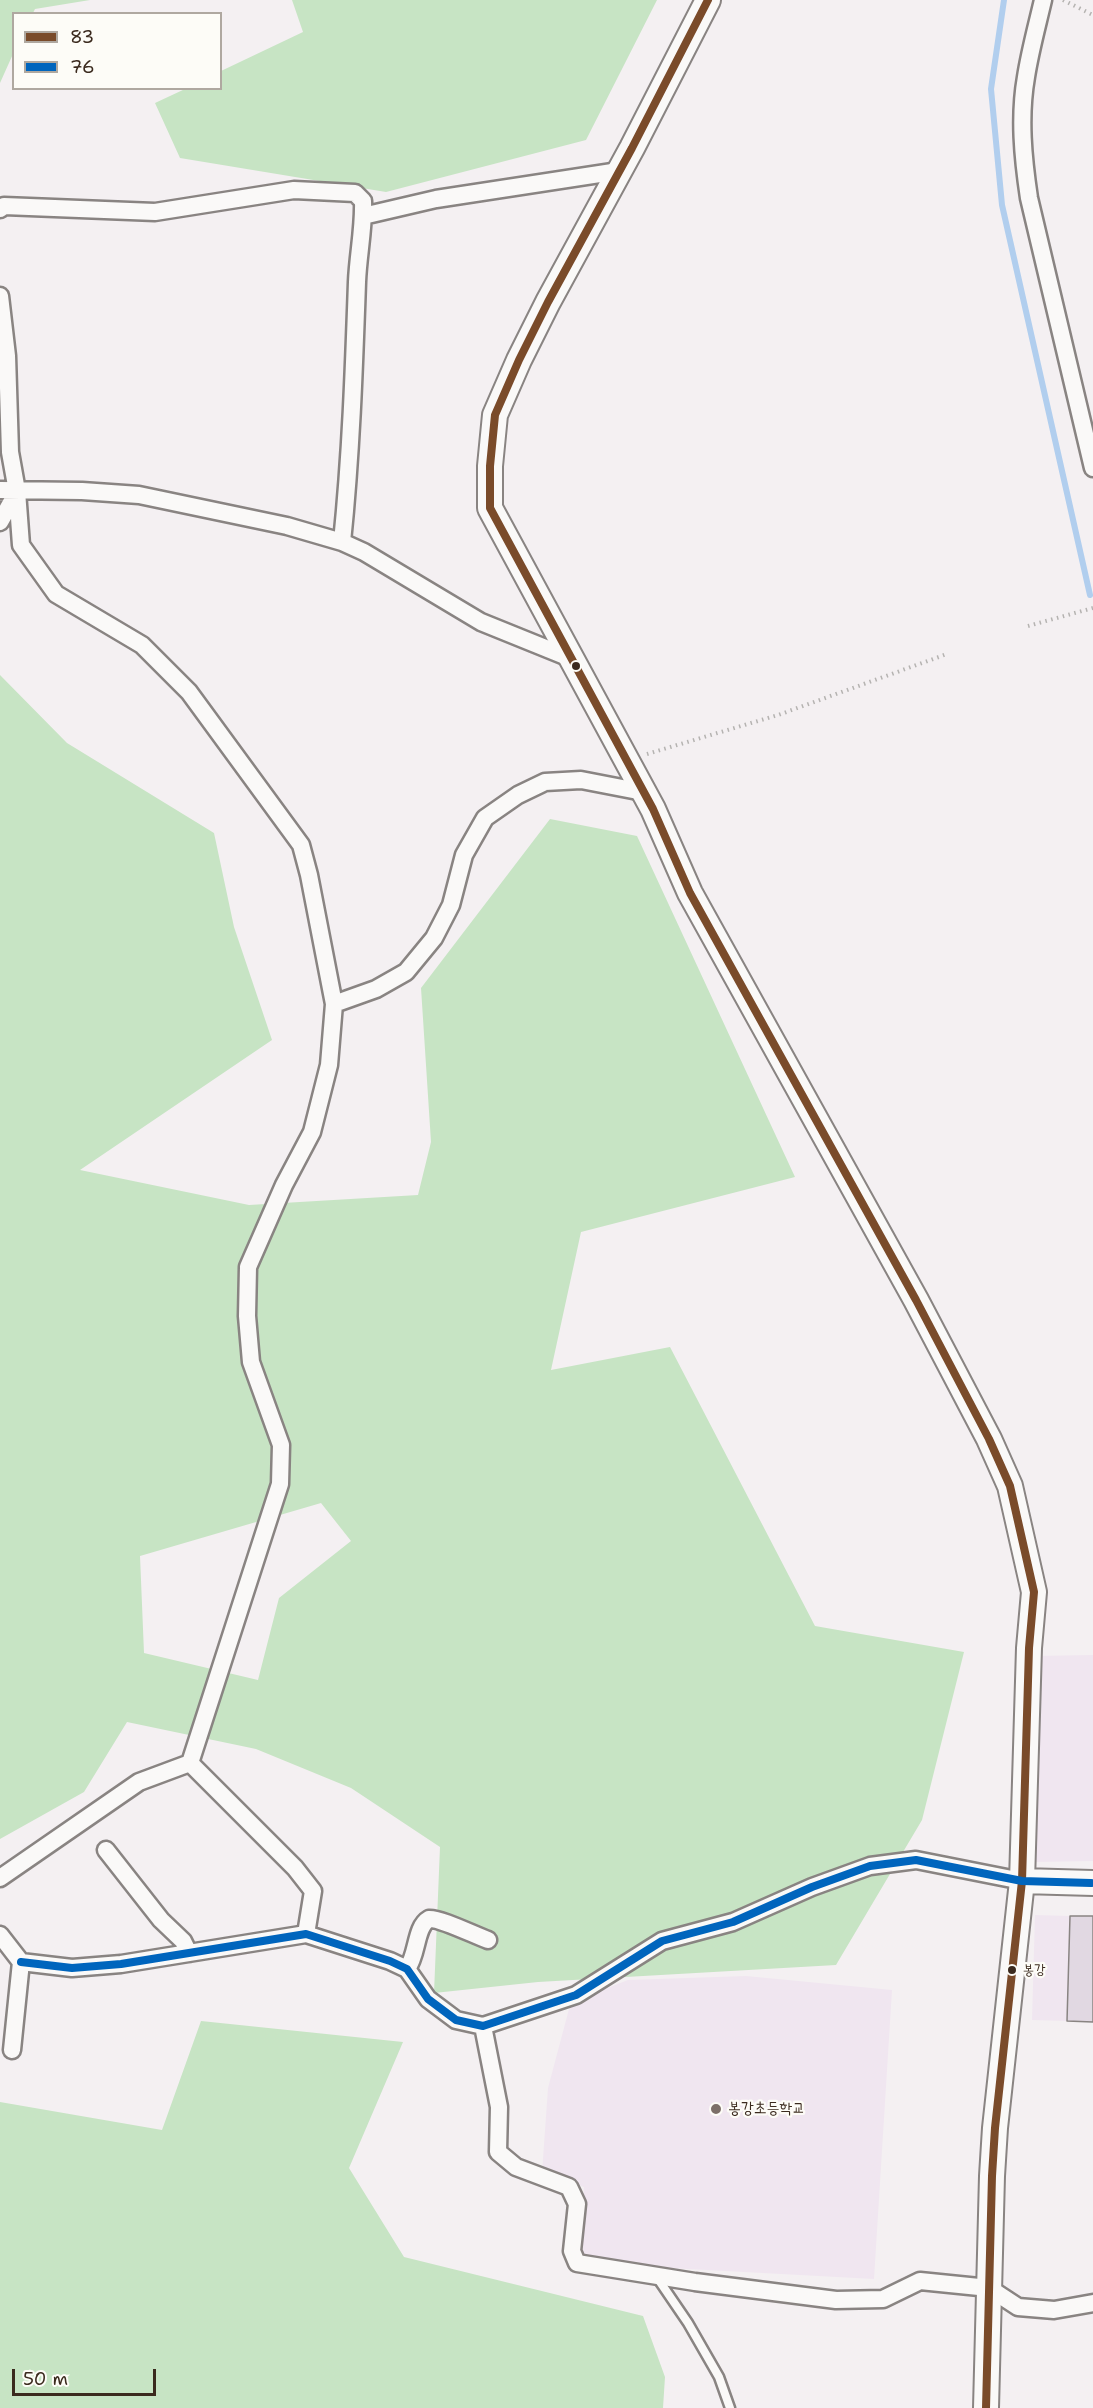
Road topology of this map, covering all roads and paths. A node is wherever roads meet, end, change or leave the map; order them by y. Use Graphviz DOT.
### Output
graph roads {
  1 [pos="708,0"];
  2 [pos="1043,0"];
  3 [pos="1063,0"];
  4 [pos="1093,15"];
  5 [pos="619,171"];
  6 [pos="0,209"];
  7 [pos="363,216"];
  8 [pos="0,296"];
  9 [pos="1093,468"];
  10 [pos="0,490"];
  11 [pos="17,491"];
  12 [pos="0,522"];
  13 [pos="342,542"];
  14 [pos="1093,608"];
  15 [pos="1028,626"];
  16 [pos="947,654"];
  17 [pos="570,658"];
  18 [pos="626,760"];
  19 [pos="643,792"];
  20 [pos="334,1004"];
  21 [pos="190,1763"];
  22 [pos="106,1850"];
  23 [pos="0,1878"];
  24 [pos="1022,1881"];
  25 [pos="1093,1883"];
  26 [pos="306,1934"];
  27 [pos="0,1935"];
  28 [pos="488,1940"];
  29 [pos="189,1953"];
  30 [pos="21,1962"];
  31 [pos="407,1969"];
  32 [pos="483,2026"];
  33 [pos="12,2050"];
  34 [pos="656,2275"];
  35 [pos="989,2288"];
  36 [pos="1093,2303"];
  37 [pos="730,2408"];
  38 [pos="986,2408"];
  1 -- 5 [label="main road"];
  2 -- 9 [label="street"];
  3 -- 4 [label="path"];
  5 -- 7 [label="street"];
  5 -- 17 [label="main road"];
  6 -- 7 [label="street"];
  7 -- 13 [label="street"];
  8 -- 11 [label="street"];
  10 -- 11 [label="street"];
  11 -- 12 [label="street"];
  11 -- 13 [label="street"];
  11 -- 20 [label="street"];
  13 -- 17 [label="street"];
  14 -- 15 [label="path"];
  16 -- 18 [label="path"];
  17 -- 18 [label="main road"];
  18 -- 19 [label="main road"];
  19 -- 20 [label="street"];
  19 -- 24 [label="main road"];
  20 -- 21 [label="street"];
  21 -- 23 [label="street"];
  21 -- 26 [label="street"];
  22 -- 29 [label="street"];
  24 -- 25 [label="main road"];
  24 -- 32 [label="street"];
  24 -- 35 [label="main road"];
  26 -- 29 [label="street"];
  26 -- 31 [label="street"];
  27 -- 30 [label="street"];
  28 -- 31 [label="street"];
  29 -- 30 [label="street"];
  30 -- 33 [label="street"];
  31 -- 32 [label="street"];
  32 -- 34 [label="street"];
  34 -- 35 [label="street"];
  34 -- 37 [label="lane"];
  35 -- 36 [label="street"];
  35 -- 38 [label="main road"];
}
